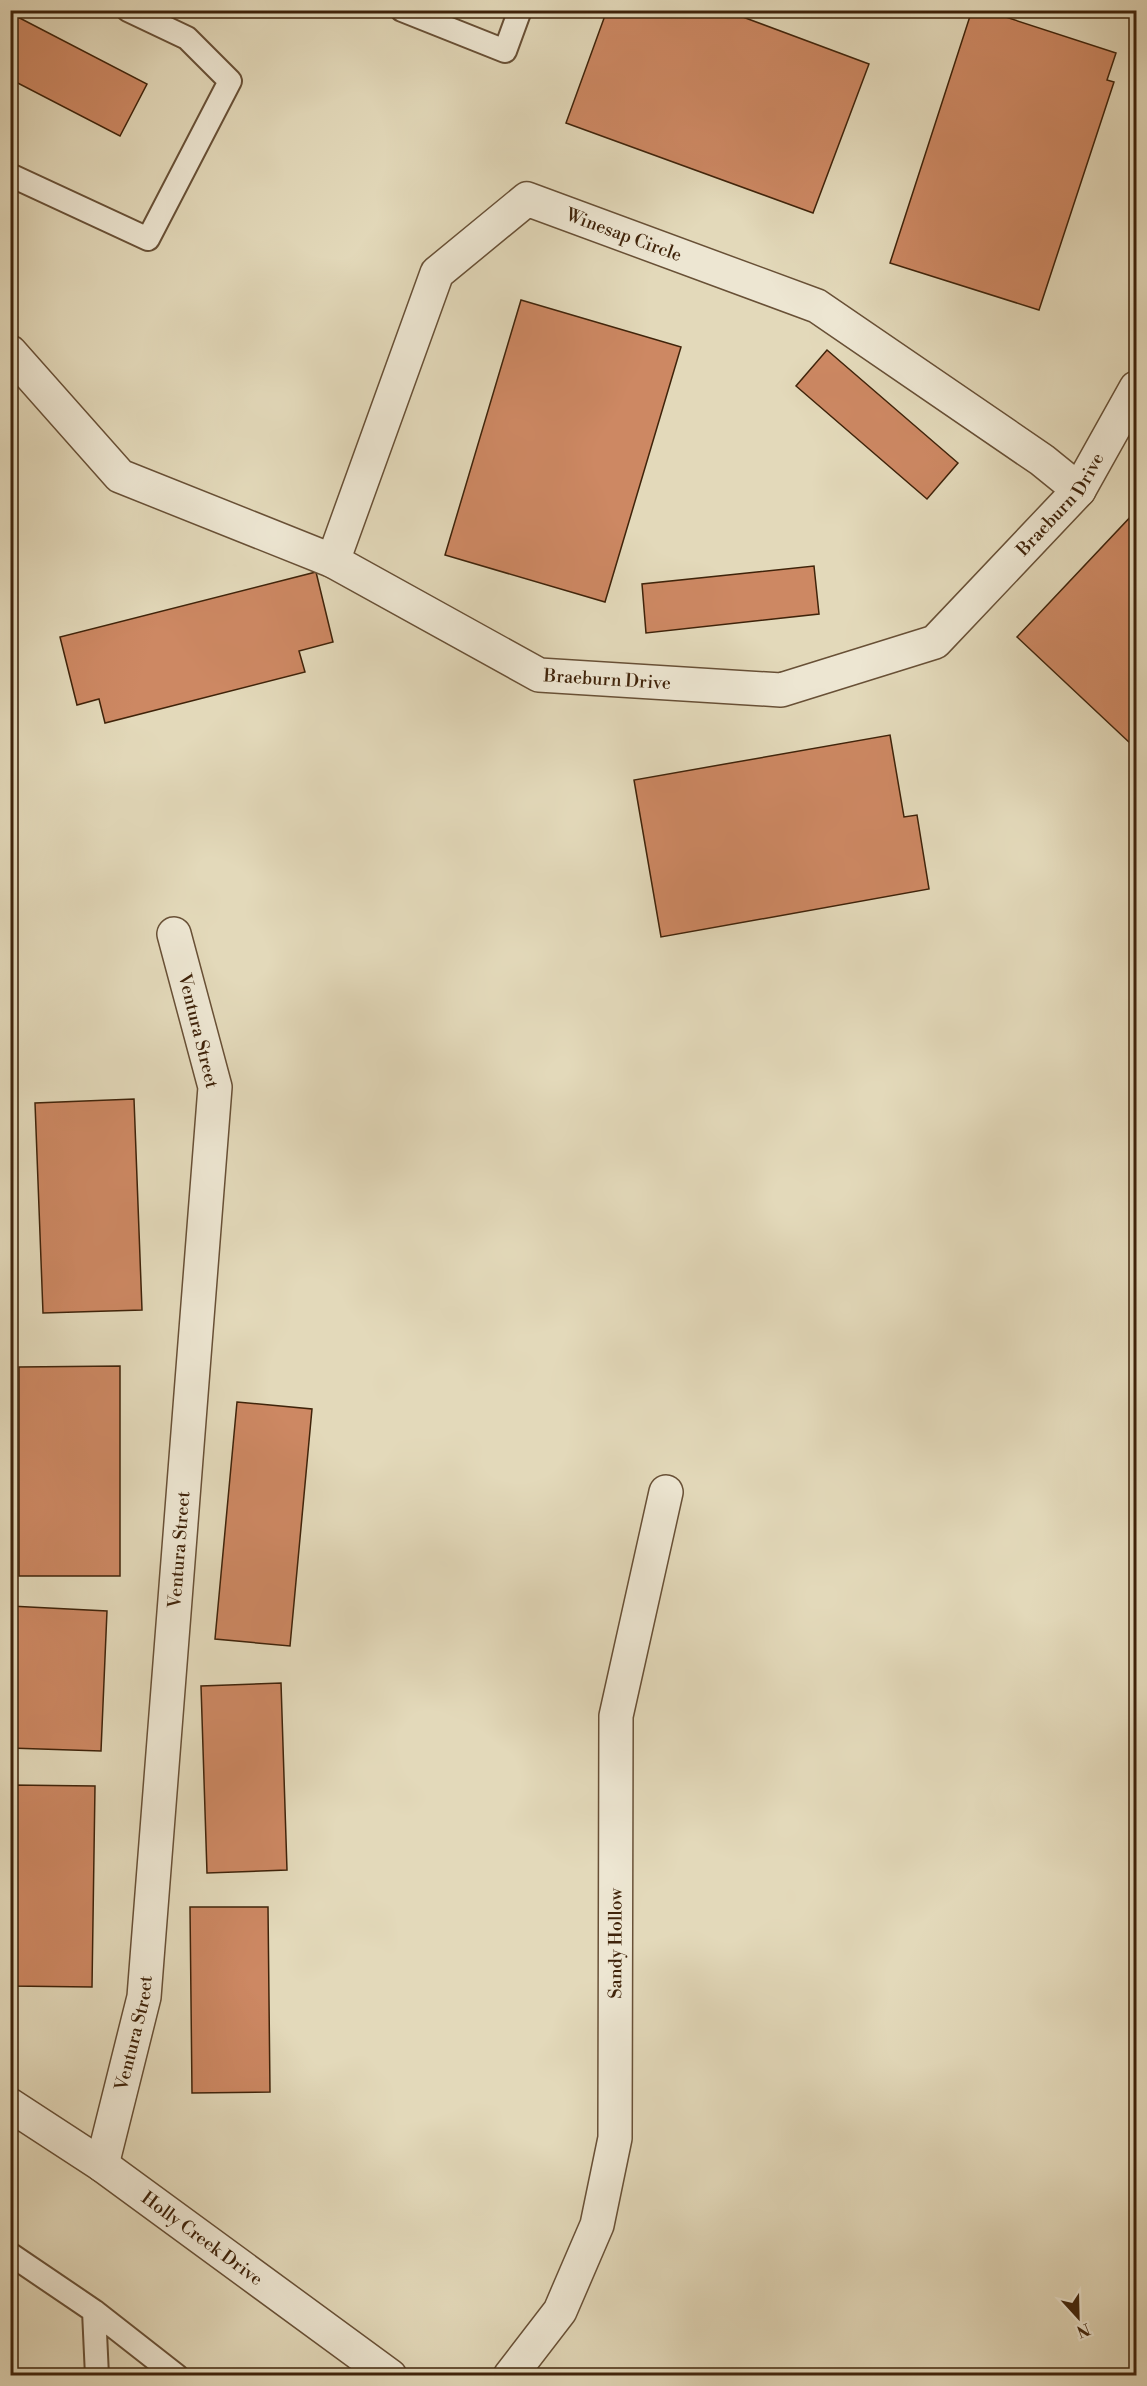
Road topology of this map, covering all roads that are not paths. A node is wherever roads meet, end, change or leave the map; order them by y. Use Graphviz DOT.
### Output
graph roads {
  1 [pos="128,10"];
  2 [pos="402,10"];
  3 [pos="520,10"];
  4 [pos="10,175"];
  5 [pos="10,352"];
  6 [pos="1137,388"];
  7 [pos="1079,490"];
  8 [pos="333,561"];
  9 [pos="174,934"];
  10 [pos="666,1492"];
  11 [pos="10,2105"];
  12 [pos="102,2165"];
  13 [pos="10,2254"];
  14 [pos="94,2311"];
  15 [pos="97,2376"];
  16 [pos="177,2376"];
  17 [pos="390,2376"];
  18 [pos="510,2376"];
  1 -- 4 [label="lane"];
  2 -- 3 [label="lane"];
  5 -- 8 [label="street, Braeburn Drive"];
  6 -- 7 [label="street, Braeburn Drive"];
  7 -- 8 [label="street, Braeburn Drive"];
  7 -- 8 [label="street, Winesap Circle"];
  9 -- 12 [label="street, Ventura Street"];
  10 -- 18 [label="street, Sandy Hollow"];
  11 -- 12 [label="street, Holly Creek Drive"];
  12 -- 17 [label="street, Holly Creek Drive"];
  13 -- 14 [label="lane"];
  14 -- 15 [label="lane"];
  14 -- 16 [label="lane"];
}
